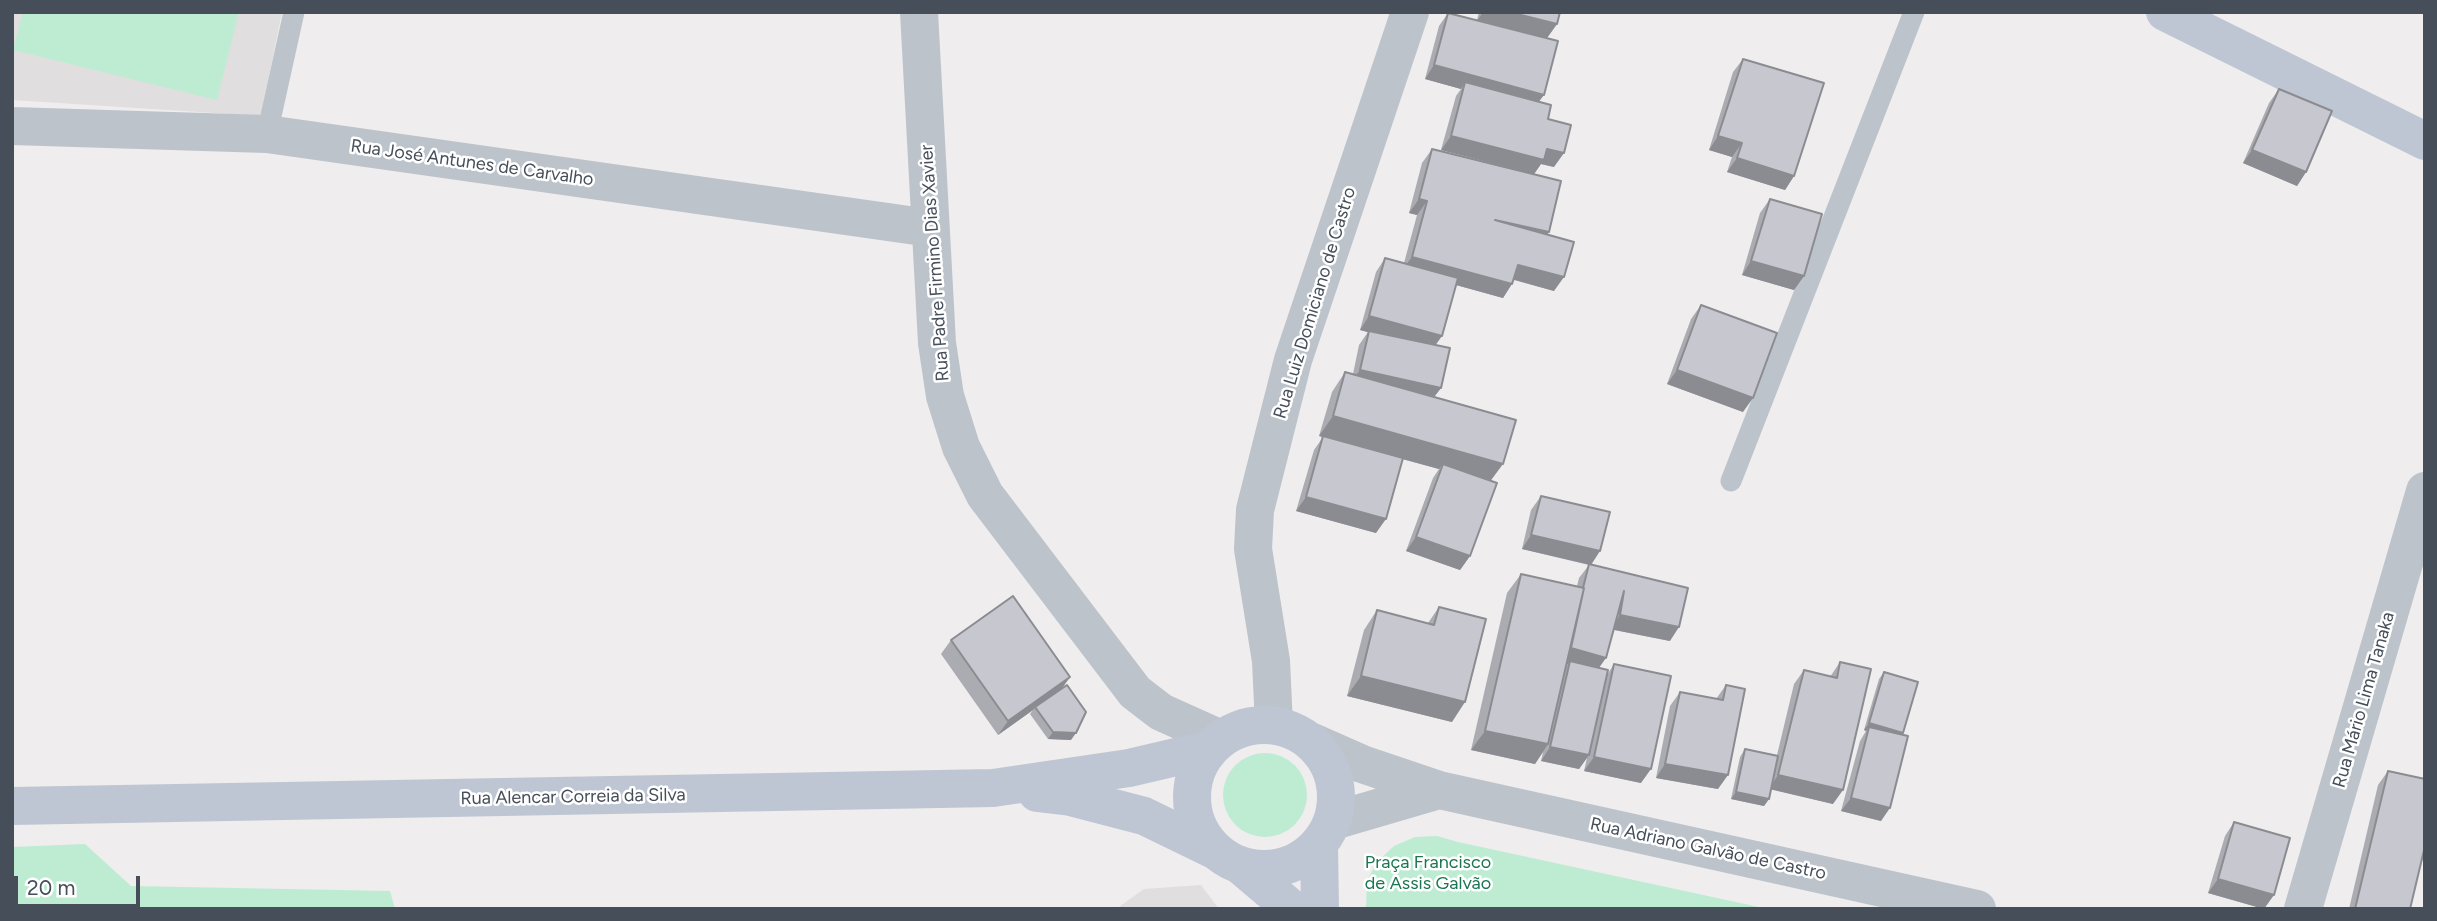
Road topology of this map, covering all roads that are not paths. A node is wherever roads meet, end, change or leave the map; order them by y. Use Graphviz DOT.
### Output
graph roads {
  1 [pos="294,12"];
  2 [pos="919,12"];
  3 [pos="1410,12"];
  4 [pos="1913,12"];
  5 [pos="2165,12"];
  6 [pos="12,126"];
  7 [pos="267,134"];
  8 [pos="2425,141"];
  9 [pos="930,228"];
  10 [pos="1731,481"];
  11 [pos="2425,491"];
  12 [pos="1274,725"];
  13 [pos="1312,742"];
  14 [pos="1215,744"];
  15 [pos="993,788"];
  16 [pos="1439,790"];
  17 [pos="12,806"];
  18 [pos="1326,833"];
  19 [pos="1228,858"];
  20 [pos="1292,909"];
  21 [pos="1320,909"];
  22 [pos="1977,909"];
  23 [pos="2303,909"];
  1 -- 7 [label="lane"];
  2 -- 9 [label="street, Rua Padre Firmino Dias Xavier"];
  3 -- 12 [label="street, Rua Luiz Domiciano de Castro"];
  4 -- 10 [label="lane"];
  5 -- 8 [label="main road"];
  6 -- 7 [label="street, Rua José Antunes de Carvalho"];
  7 -- 9 [label="street, Rua José Antunes de Carvalho"];
  9 -- 14 [label="street, Rua Padre Firmino Dias Xavier"];
  11 -- 23 [label="street, Rua Mário Lima Tanaka"];
  12 -- 13 [label="main road"];
  12 -- 14 [label="main road"];
  13 -- 16 [label="street, Rua Adriano Galvão de Castro"];
  13 -- 18 [label="main road"];
  14 -- 15 [label="main road, Rua Alencar Correia da Silva"];
  14 -- 19 [label="main road"];
  15 -- 17 [label="main road, Rua Alencar Correia da Silva"];
  15 -- 19 [label="main road, Rua Alencar Correia da Silva"];
  16 -- 18 [label="street, Rua Adriano Galvão de Castro"];
  16 -- 22 [label="street, Rua Adriano Galvão de Castro"];
  18 -- 19 [label="main road"];
  18 -- 21 [label="main road"];
  19 -- 20 [label="main road"];
}
